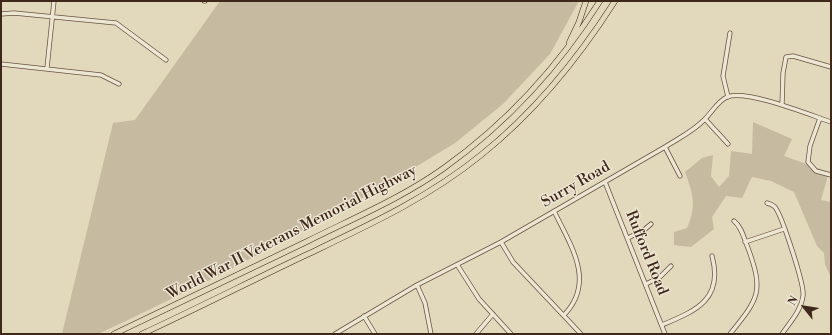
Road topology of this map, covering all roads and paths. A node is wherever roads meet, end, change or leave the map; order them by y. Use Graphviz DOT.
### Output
graph roads {
  1 [pos="54,1"];
  2 [pos="586,1"];
  3 [pos="600,1"];
  4 [pos="614,3"];
  5 [pos="1,14"];
  6 [pos="52,18"];
  7 [pos="730,33"];
  8 [pos="568,50"];
  9 [pos="166,60"];
  10 [pos="1,64"];
  11 [pos="831,67"];
  12 [pos="47,68"];
  13 [pos="119,84"];
  14 [pos="728,97"];
  15 [pos="782,105"];
  16 [pos="820,118"];
  17 [pos="705,119"];
  18 [pos="831,122"];
  19 [pos="728,144"];
  20 [pos="665,147"];
  21 [pos="680,176"];
  22 [pos="831,176"];
  23 [pos="605,182"];
  24 [pos="768,203"];
  25 [pos="554,211"];
  26 [pos="734,221"];
  27 [pos="651,224"];
  28 [pos="784,229"];
  29 [pos="628,238"];
  30 [pos="501,242"];
  31 [pos="745,242"];
  32 [pos="712,256"];
  33 [pos="458,266"];
  34 [pos="671,266"];
  35 [pos="646,284"];
  36 [pos="417,285"];
  37 [pos="492,314"];
  38 [pos="564,315"];
  39 [pos="364,316"];
  40 [pos="662,325"];
  41 [pos="114,334"];
  42 [pos="142,334"];
  43 [pos="335,334"];
  44 [pos="375,334"];
  45 [pos="431,334"];
  46 [pos="476,334"];
  47 [pos="511,334"];
  48 [pos="582,334"];
  49 [pos="665,334"];
  50 [pos="730,334"];
  51 [pos="782,334"];
  1 -- 6 [label="street"];
  2 -- 8 [label="highway"];
  3 -- 8 [label="highway, World War II Veterans Memorial Highway"];
  4 -- 42 [label="highway, World War II Veterans Memorial Highway"];
  5 -- 6 [label="street"];
  6 -- 9 [label="street"];
  6 -- 12 [label="street"];
  7 -- 14 [label="street"];
  8 -- 41 [label="highway, World War II Veterans Memorial Highway"];
  10 -- 12 [label="street"];
  11 -- 15 [label="street"];
  12 -- 13 [label="street"];
  14 -- 15 [label="street"];
  14 -- 17 [label="street, Surry Road"];
  15 -- 16 [label="street"];
  16 -- 18 [label="street"];
  16 -- 22 [label="street"];
  17 -- 19 [label="street"];
  17 -- 20 [label="street, Surry Road"];
  20 -- 21 [label="street"];
  20 -- 23 [label="street, Surry Road"];
  23 -- 25 [label="street, Surry Road"];
  23 -- 29 [label="street, Rufford Road"];
  24 -- 28 [label="street"];
  25 -- 30 [label="street, Surry Road"];
  25 -- 38 [label="street"];
  26 -- 31 [label="street"];
  27 -- 29 [label="street"];
  28 -- 31 [label="street"];
  28 -- 51 [label="street"];
  29 -- 35 [label="street, Rufford Road"];
  30 -- 33 [label="street, Surry Road"];
  30 -- 38 [label="street"];
  31 -- 50 [label="street"];
  32 -- 40 [label="street"];
  33 -- 36 [label="street, Surry Road"];
  33 -- 37 [label="street"];
  34 -- 35 [label="street"];
  35 -- 40 [label="street, Rufford Road"];
  36 -- 39 [label="street, Surry Road"];
  36 -- 45 [label="street"];
  37 -- 46 [label="street"];
  37 -- 47 [label="street"];
  38 -- 48 [label="street"];
  39 -- 43 [label="street, Surry Road"];
  39 -- 44 [label="street"];
  40 -- 49 [label="street, Rufford Road"];
}
